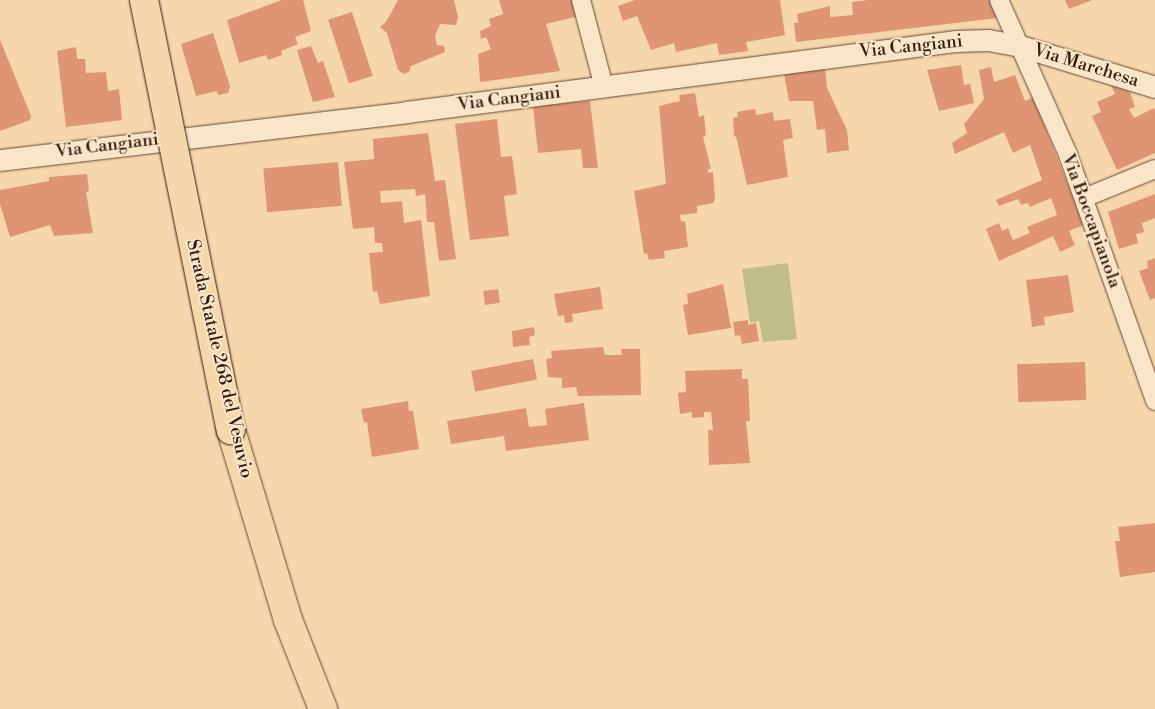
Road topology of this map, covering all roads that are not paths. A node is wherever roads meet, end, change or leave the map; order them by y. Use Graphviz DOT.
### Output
graph roads {
  1 [pos="144,0"];
  2 [pos="582,0"];
  3 [pos="999,0"];
  4 [pos="1017,46"];
  5 [pos="604,87"];
  6 [pos="1155,87"];
  7 [pos="0,160"];
  8 [pos="1155,169"];
  9 [pos="1084,198"];
  10 [pos="1155,401"];
  11 [pos="323,709"];
  1 -- 11 [label="highway, Strada Statale 268 del Vesuvio, bridge"];
  2 -- 5 [label="street"];
  3 -- 4 [label="street, Via Boccapianola"];
  4 -- 5 [label="street, Via Cangiani"];
  4 -- 6 [label="street, Via Marchesa"];
  4 -- 9 [label="street, Via Boccapianola"];
  5 -- 7 [label="street, Via Cangiani"];
  8 -- 9 [label="street"];
  9 -- 10 [label="street, Via Boccapianola"];
}
